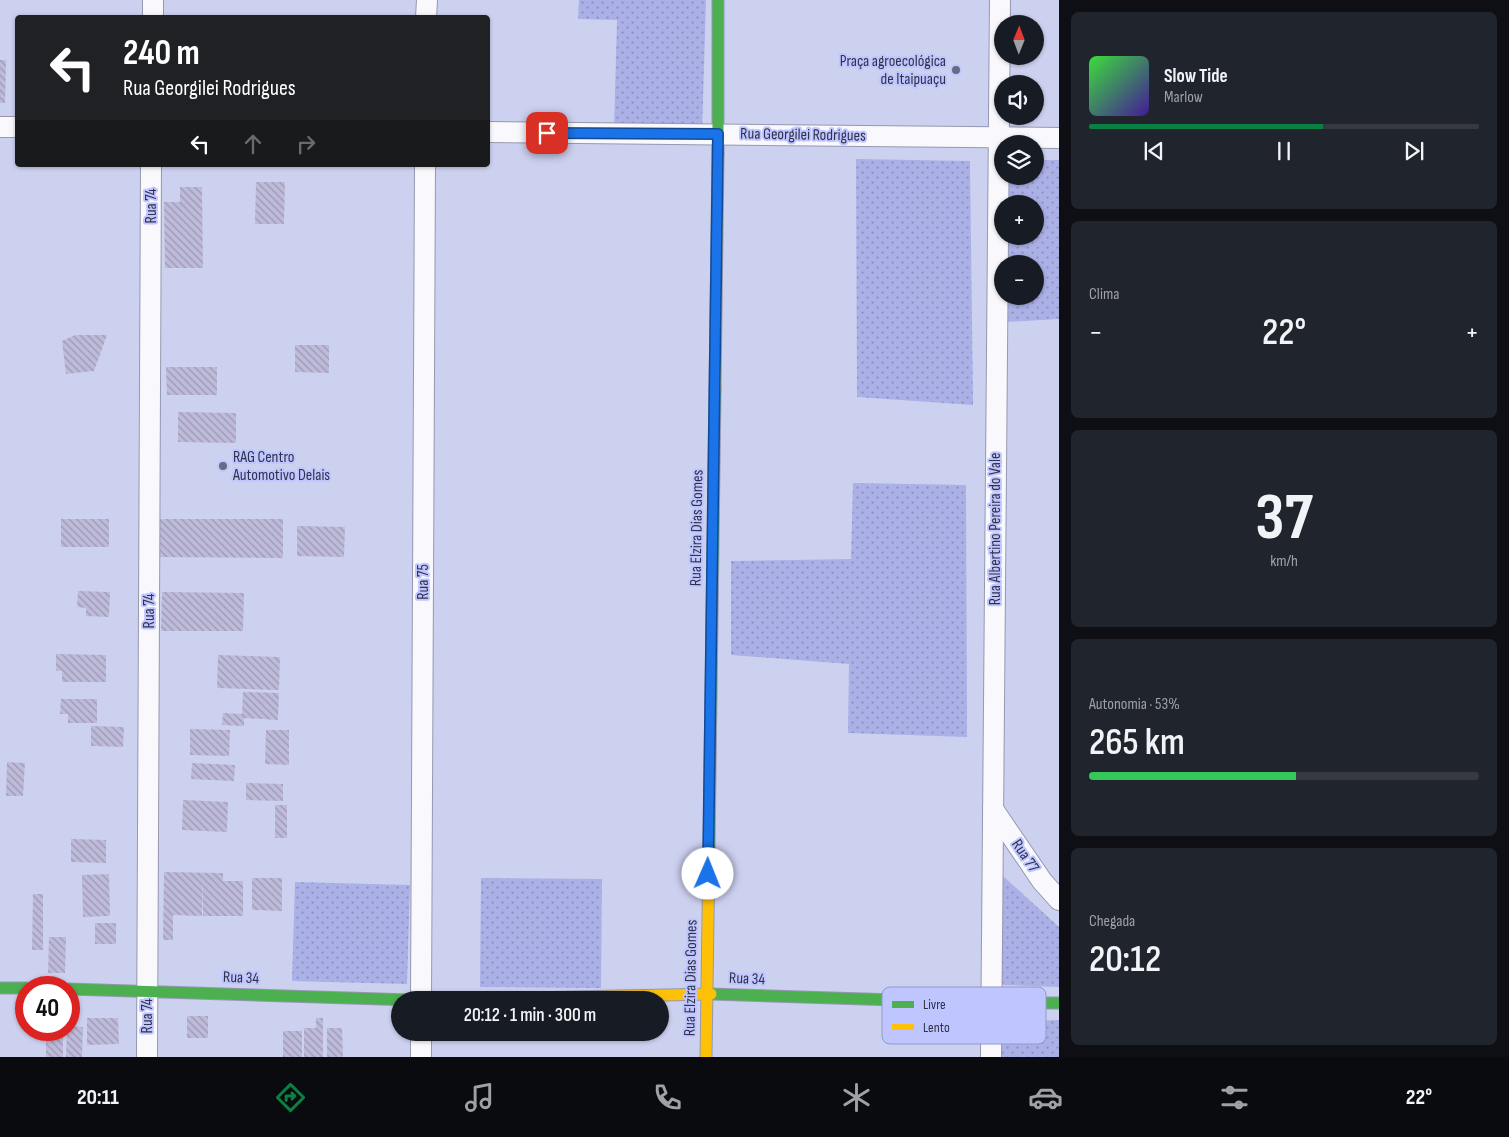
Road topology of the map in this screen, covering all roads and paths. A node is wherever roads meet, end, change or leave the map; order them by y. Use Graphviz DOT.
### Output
graph roads {
  1 [pos="153,0"];
  2 [pos="427,0"];
  3 [pos="718,0"];
  4 [pos="1000,0"];
  5 [pos="153,15"];
  6 [pos="426,15"];
  7 [pos="0,127"];
  8 [pos="15,128"];
  9 [pos="490,132"];
  10 [pos="718,134"];
  11 [pos="998,135"];
  12 [pos="994,137"];
  13 [pos="1044,138"];
  14 [pos="1059,138"];
  15 [pos="151,167"];
  16 [pos="425,167"];
  17 [pos="998,185"];
  18 [pos="993,809"];
  19 [pos="1059,900"];
  20 [pos="991,987"];
  21 [pos="0,988"];
  22 [pos="15,988"];
  23 [pos="80,989"];
  24 [pos="147,991"];
  25 [pos="421,991"];
  26 [pos="707,994"];
  27 [pos="669,995"];
  28 [pos="391,999"];
  29 [pos="882,1000"];
  30 [pos="1046,1003"];
  31 [pos="1059,1003"];
  32 [pos="421,1041"];
  33 [pos="991,1044"];
  34 [pos="147,1057"];
  35 [pos="421,1057"];
  36 [pos="706,1057"];
  37 [pos="991,1057"];
  1 -- 5 [label="street"];
  2 -- 6 [label="street"];
  3 -- 10 [label="street, Rua Elzira Dias Gomes"];
  4 -- 11 [label="street, Rua Albertino Pereira do Vale"];
  7 -- 8 [label="street"];
  9 -- 10 [label="street, Rua Georgilei Rodrigues"];
  10 -- 12 [label="street, Rua Georgilei Rodrigues"];
  10 -- 26 [label="street, Rua Elzira Dias Gomes"];
  13 -- 14 [label="street, Rua Georgilei Rodrigues"];
  15 -- 24 [label="street, Rua 74"];
  16 -- 25 [label="street, Rua 75"];
  17 -- 18 [label="street, Rua Albertino Pereira do Vale"];
  18 -- 19 [label="street, Rua 77"];
  18 -- 20 [label="street, Rua Albertino Pereira do Vale"];
  21 -- 22 [label="street"];
  23 -- 24 [label="street, Rua 34"];
  24 -- 28 [label="street, Rua 34"];
  24 -- 34 [label="street, Rua 74"];
  26 -- 27 [label="street, Rua 34"];
  26 -- 29 [label="street, Rua 34"];
  26 -- 36 [label="street, Rua Elzira Dias Gomes"];
  30 -- 31 [label="street, Rua 34"];
  32 -- 35 [label="street"];
  33 -- 37 [label="street, Rua Albertino Pereira do Vale"];
}
